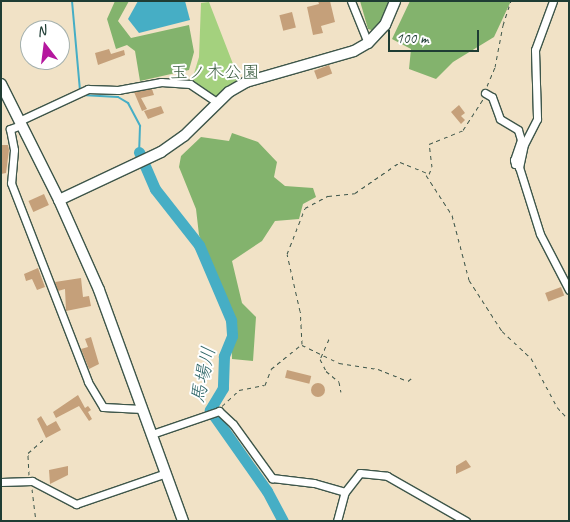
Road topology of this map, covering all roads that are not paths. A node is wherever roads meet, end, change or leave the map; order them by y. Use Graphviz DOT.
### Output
graph roads {
  1 [pos="351,1"];
  2 [pos="395,1"];
  3 [pos="553,1"];
  4 [pos="368,43"];
  5 [pos="1,84"];
  6 [pos="485,94"];
  7 [pos="218,102"];
  8 [pos="20,123"];
  9 [pos="519,165"];
  10 [pos="59,200"];
  11 [pos="569,290"];
  12 [pos="142,409"];
  13 [pos="152,434"];
  14 [pos="166,473"];
  15 [pos="1,482"];
  16 [pos="345,492"];
  17 [pos="183,521"];
  18 [pos="338,521"];
  19 [pos="466,521"];
  1 -- 4 [label="street"];
  2 -- 4 [label="street"];
  3 -- 9 [label="street"];
  4 -- 7 [label="street"];
  5 -- 8 [label="street"];
  6 -- 9 [label="street"];
  7 -- 8 [label="street"];
  7 -- 10 [label="street"];
  8 -- 10 [label="street"];
  8 -- 12 [label="street"];
  9 -- 11 [label="street"];
  10 -- 12 [label="street"];
  12 -- 13 [label="street"];
  13 -- 14 [label="street"];
  13 -- 16 [label="street"];
  14 -- 15 [label="street"];
  14 -- 17 [label="street"];
  16 -- 18 [label="street"];
  16 -- 19 [label="street"];
}
